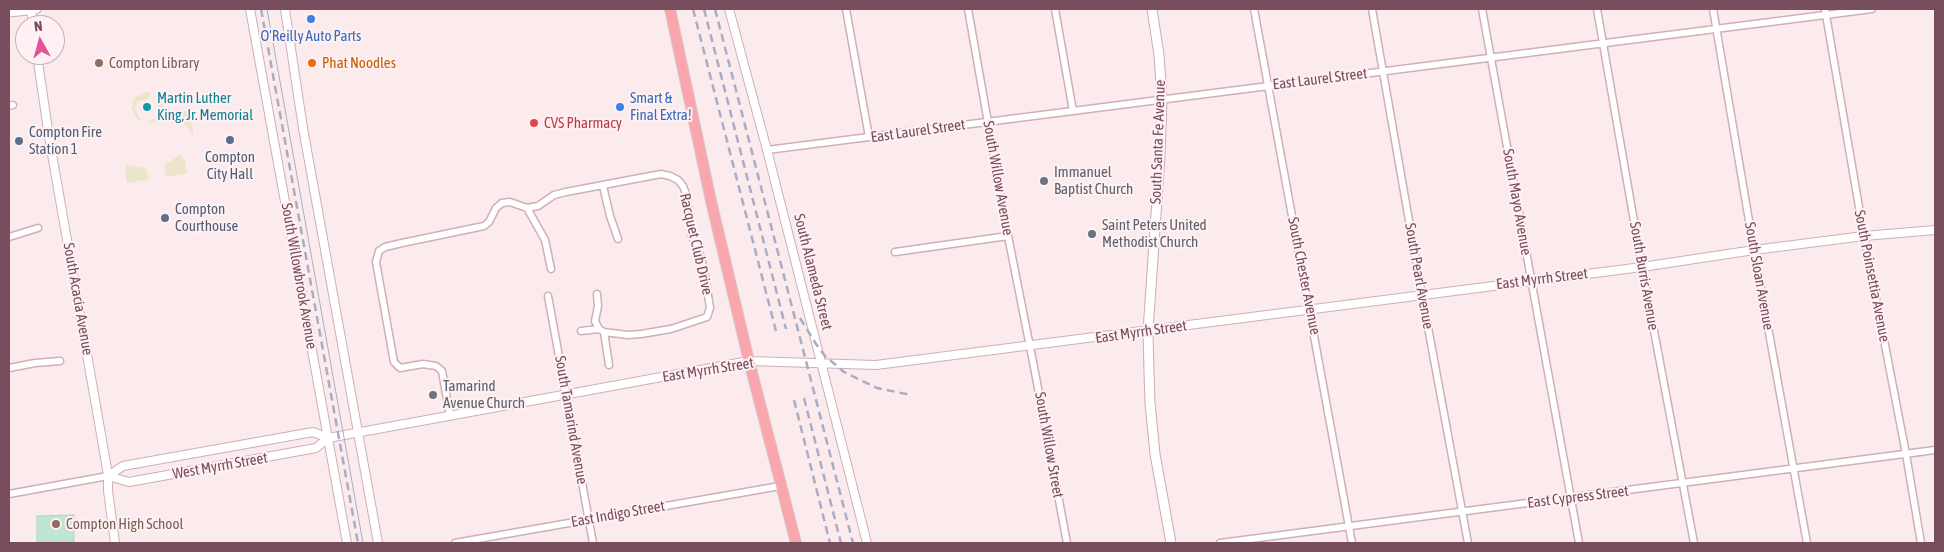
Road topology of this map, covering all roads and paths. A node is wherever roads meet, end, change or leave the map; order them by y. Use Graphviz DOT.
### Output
graph roads {
  1 [pos="33,9"];
  2 [pos="250,9"];
  3 [pos="285,9"];
  4 [pos="670,9"];
  5 [pos="729,9"];
  6 [pos="846,9"];
  7 [pos="968,9"];
  8 [pos="1055,9"];
  9 [pos="1152,9"];
  10 [pos="1254,9"];
  11 [pos="1372,9"];
  12 [pos="1482,9"];
  13 [pos="1597,9"];
  14 [pos="1713,9"];
  15 [pos="1872,9"];
  16 [pos="9,12"];
  17 [pos="1825,12"];
  18 [pos="1716,28"];
  19 [pos="1603,42"];
  20 [pos="1491,56"];
  21 [pos="38,65"];
  22 [pos="1383,70"];
  23 [pos="1268,85"];
  24 [pos="1162,100"];
  25 [pos="1073,112"];
  26 [pos="988,122"];
  27 [pos="869,137"];
  28 [pos="767,150"];
  29 [pos="603,186"];
  30 [pos="527,208"];
  31 [pos="38,228"];
  32 [pos="1935,230"];
  33 [pos="1008,236"];
  34 [pos="1864,236"];
  35 [pos="9,238"];
  36 [pos="618,239"];
  37 [pos="1754,250"];
  38 [pos="895,252"];
  39 [pos="1642,266"];
  40 [pos="551,269"];
  41 [pos="1532,281"];
  42 [pos="596,294"];
  43 [pos="1422,295"];
  44 [pos="548,296"];
  45 [pos="1310,310"];
  46 [pos="602,330"];
  47 [pos="581,331"];
  48 [pos="1148,331"];
  49 [pos="1030,347"];
  50 [pos="60,362"];
  51 [pos="748,362"];
  52 [pos="821,364"];
  53 [pos="609,365"];
  54 [pos="9,368"];
  55 [pos="566,395"];
  56 [pos="450,416"];
  57 [pos="359,433"];
  58 [pos="348,434"];
  59 [pos="328,438"];
  60 [pos="1935,450"];
  61 [pos="1906,454"];
  62 [pos="1794,469"];
  63 [pos="108,476"];
  64 [pos="1683,483"];
  65 [pos="780,486"];
  66 [pos="9,494"];
  67 [pos="1571,498"];
  68 [pos="1462,512"];
  69 [pos="589,520"];
  70 [pos="1349,526"];
  71 [pos="115,543"];
  72 [pos="347,543"];
  73 [pos="378,543"];
  74 [pos="455,543"];
  75 [pos="593,543"];
  76 [pos="796,543"];
  77 [pos="867,543"];
  78 [pos="1066,543"];
  79 [pos="1171,543"];
  80 [pos="1220,543"];
  81 [pos="1352,543"];
  82 [pos="1468,543"];
  83 [pos="1578,543"];
  84 [pos="1694,543"];
  85 [pos="1807,543"];
  86 [pos="1921,543"];
  1 -- 16 [label="main road"];
  2 -- 59 [label="street, South Willowbrook Avenue"];
  3 -- 57 [label="street, South Willowbrook Avenue"];
  4 -- 51 [label="main road"];
  5 -- 28 [label="street, South Alameda Street"];
  6 -- 27 [label="street"];
  7 -- 26 [label="street, South Willow Avenue"];
  8 -- 25 [label="street"];
  9 -- 24 [label="main road, South Santa Fe Avenue"];
  10 -- 23 [label="street, South Chester Avenue"];
  11 -- 22 [label="street, South Pearl Avenue"];
  12 -- 20 [label="street, South Mayo Avenue"];
  13 -- 19 [label="street, South Burris Avenue"];
  14 -- 18 [label="street, South Sloan Avenue"];
  15 -- 17 [label="street, East Laurel Street"];
  17 -- 18 [label="street, East Laurel Street"];
  17 -- 34 [label="street, South Poinsettia Avenue"];
  18 -- 19 [label="street, East Laurel Street"];
  18 -- 37 [label="street, South Sloan Avenue"];
  19 -- 20 [label="street, East Laurel Street"];
  19 -- 39 [label="street, South Burris Avenue"];
  20 -- 22 [label="street, East Laurel Street"];
  20 -- 41 [label="street, South Mayo Avenue"];
  21 -- 63 [label="street, South Acacia Avenue"];
  22 -- 23 [label="street, East Laurel Street"];
  22 -- 43 [label="street, South Pearl Avenue"];
  23 -- 24 [label="street, East Laurel Street"];
  23 -- 45 [label="street, South Chester Avenue"];
  24 -- 25 [label="street, East Laurel Street"];
  24 -- 48 [label="main road, South Santa Fe Avenue"];
  25 -- 26 [label="street, East Laurel Street"];
  26 -- 27 [label="street, East Laurel Street"];
  26 -- 33 [label="street, South Willow Avenue"];
  27 -- 28 [label="street, East Laurel Street"];
  28 -- 52 [label="street, South Alameda Street"];
  29 -- 30 [label="street, Racquet Club Drive"];
  29 -- 36 [label="street"];
  29 -- 46 [label="street, Racquet Club Drive"];
  30 -- 40 [label="street"];
  30 -- 56 [label="street"];
  31 -- 35 [label="street"];
  32 -- 34 [label="street, East Myrrh Street"];
  33 -- 38 [label="street"];
  33 -- 49 [label="street, South Willow Avenue"];
  34 -- 37 [label="street, East Myrrh Street"];
  34 -- 61 [label="street, South Poinsettia Avenue"];
  37 -- 39 [label="street, East Myrrh Street"];
  37 -- 62 [label="street, South Sloan Avenue"];
  39 -- 41 [label="street, East Myrrh Street"];
  39 -- 64 [label="street, South Burris Avenue"];
  41 -- 43 [label="street, East Myrrh Street"];
  41 -- 67 [label="street, South Mayo Avenue"];
  42 -- 46 [label="street"];
  43 -- 45 [label="street, East Myrrh Street"];
  43 -- 68 [label="street, South Pearl Avenue"];
  44 -- 55 [label="street, South Tamarind Avenue"];
  45 -- 48 [label="street, East Myrrh Street"];
  45 -- 70 [label="street, South Chester Avenue"];
  46 -- 47 [label="street, Racquet Club Drive"];
  46 -- 53 [label="street"];
  48 -- 49 [label="street, East Myrrh Street"];
  48 -- 79 [label="main road, South Santa Fe Avenue"];
  49 -- 52 [label="street, East Myrrh Street"];
  49 -- 78 [label="street, South Willow Street"];
  50 -- 54 [label="street"];
  51 -- 52 [label="street, East Myrrh Street"];
  51 -- 55 [label="street, East Myrrh Street"];
  51 -- 65 [label="main road"];
  52 -- 77 [label="street, South Alameda Street"];
  55 -- 56 [label="street, East Myrrh Street"];
  55 -- 69 [label="street, South Tamarind Avenue"];
  56 -- 57 [label="street, East Myrrh Street"];
  57 -- 58 [label="street, East Myrrh Street"];
  57 -- 73 [label="street, South Willowbrook Avenue"];
  58 -- 59 [label="street, West Myrrh Street"];
  59 -- 63 [label="street, West Myrrh Street"];
  59 -- 63 [label="street, West Myrrh Street"];
  59 -- 72 [label="street, South Willowbrook Avenue"];
  60 -- 61 [label="street, East Cypress Street"];
  61 -- 62 [label="street, East Cypress Street"];
  61 -- 86 [label="street, South Poinsettia Avenue"];
  62 -- 64 [label="street, East Cypress Street"];
  62 -- 85 [label="street, South Sloan Avenue"];
  63 -- 66 [label="street, West Myrrh Street"];
  63 -- 71 [label="street, South Acacia Avenue"];
  64 -- 67 [label="street, East Cypress Street"];
  64 -- 84 [label="street, South Burris Avenue"];
  65 -- 69 [label="street, East Indigo Street"];
  65 -- 76 [label="main road"];
  67 -- 68 [label="street, East Cypress Street"];
  67 -- 83 [label="street, South Mayo Avenue"];
  68 -- 70 [label="street, East Cypress Street"];
  68 -- 82 [label="street, South Pearl Avenue"];
  69 -- 74 [label="street, East Indigo Street"];
  69 -- 75 [label="street, South Tamarind Avenue"];
  70 -- 80 [label="street, East Cypress Street"];
  70 -- 81 [label="street, South Chester Avenue"];
}
